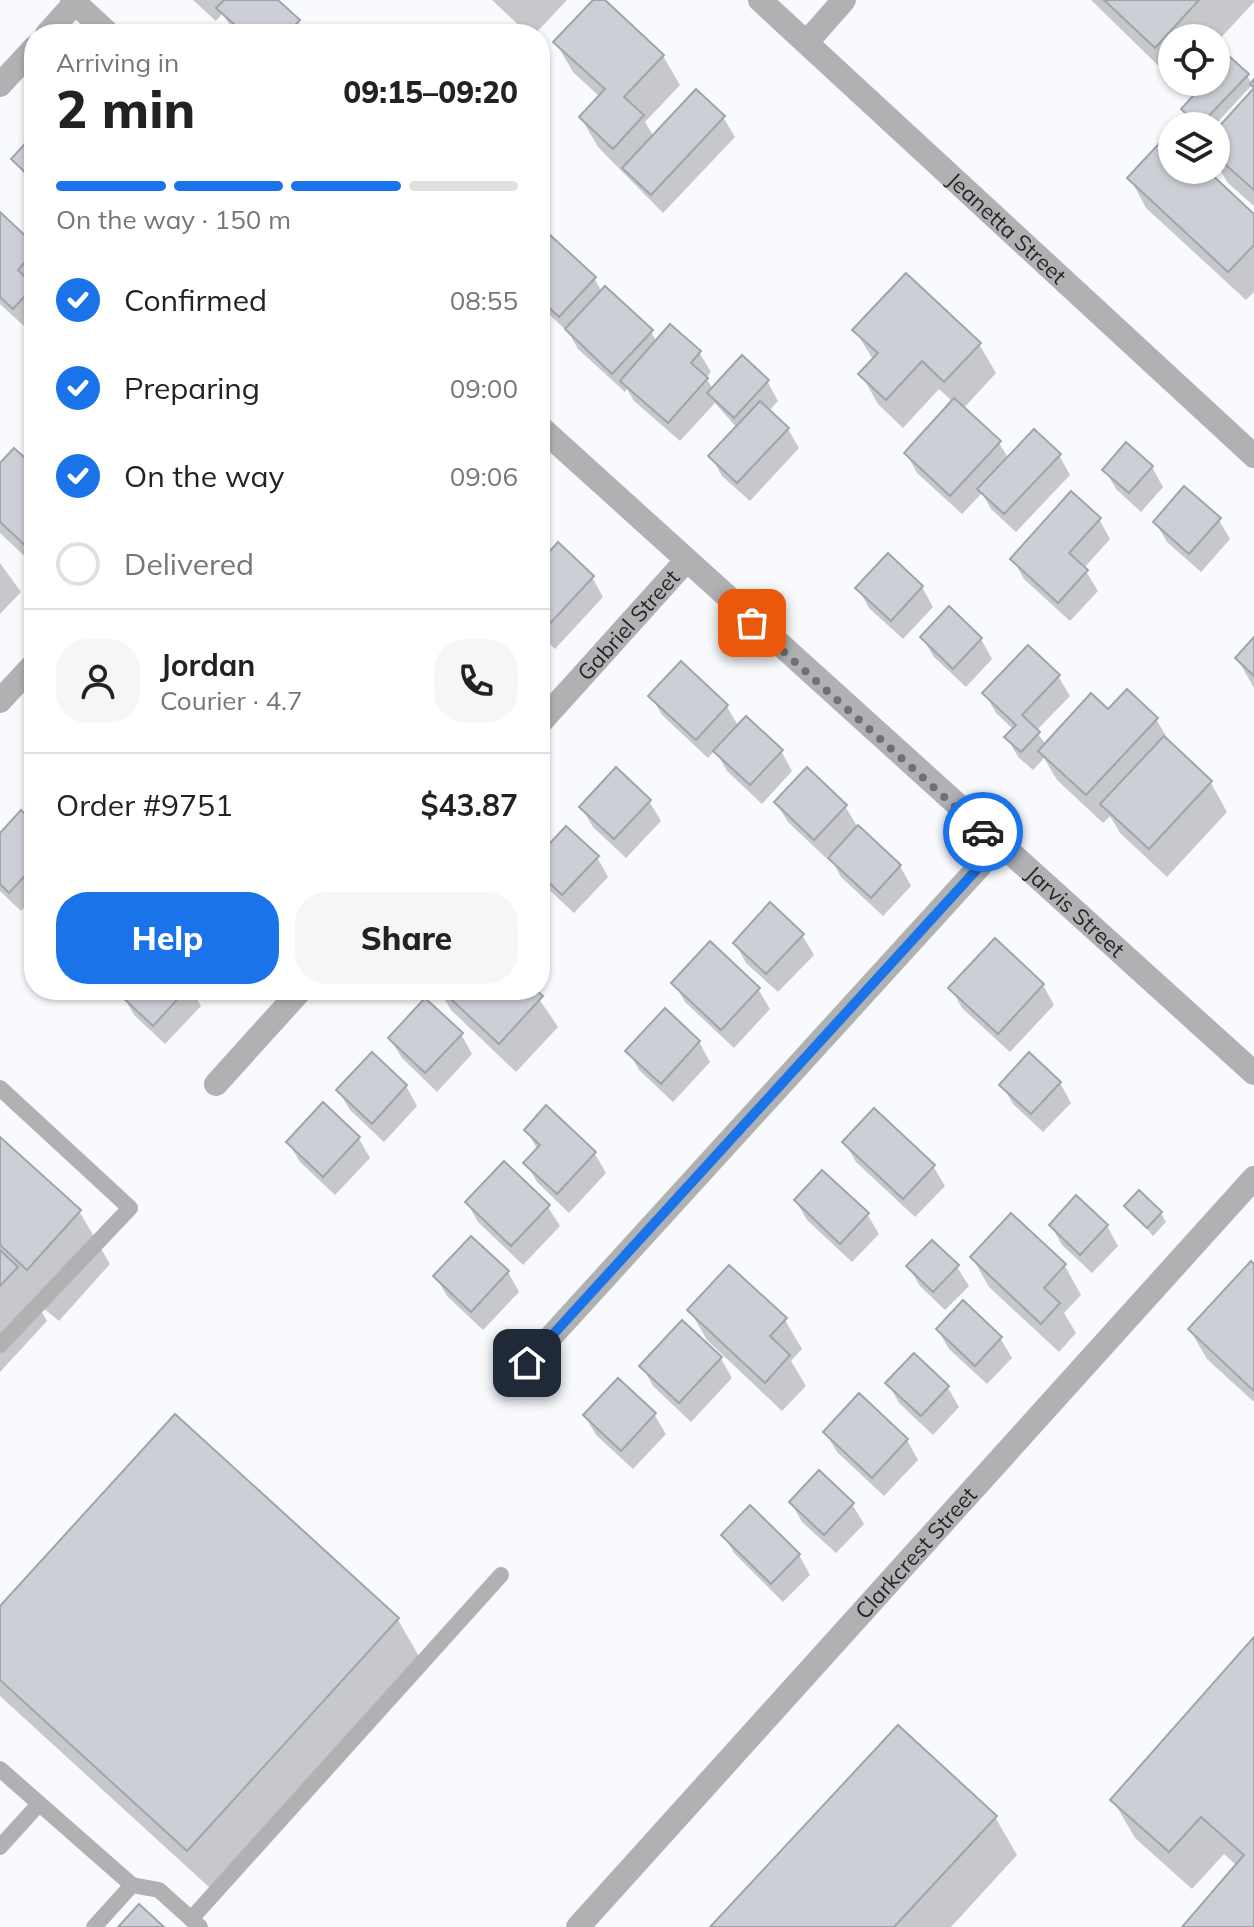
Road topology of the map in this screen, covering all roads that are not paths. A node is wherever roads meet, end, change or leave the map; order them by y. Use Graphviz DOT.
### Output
graph roads {
  1 [pos="760,0"];
  2 [pos="844,0"];
  3 [pos="74,2"];
  4 [pos="55,24"];
  5 [pos="98,24"];
  6 [pos="807,42"];
  7 [pos="24,59"];
  8 [pos="0,85"];
  9 [pos="550,436"];
  10 [pos="1254,456"];
  11 [pos="685,562"];
  12 [pos="24,675"];
  13 [pos="0,701"];
  14 [pos="550,712"];
  15 [pos="999,845"];
  16 [pos="292,1000"];
  17 [pos="1254,1073"];
  18 [pos="216,1084"];
  19 [pos="0,1088"];
  20 [pos="1250,1191"];
  21 [pos="0,1345"];
  22 [pos="527,1363"];
  23 [pos="501,1575"];
  24 [pos="0,1769"];
  25 [pos="39,1804"];
  26 [pos="0,1847"];
  27 [pos="132,1885"];
  28 [pos="196,1923"];
  29 [pos="94,1927"];
  30 [pos="578,1927"];
  1 -- 6 [label="street, Jeanetta Street"];
  2 -- 6 [label="street"];
  3 -- 4 [label="street"];
  3 -- 5 [label="street"];
  6 -- 10 [label="street, Jeanetta Street"];
  7 -- 8 [label="street"];
  9 -- 11 [label="street, Jarvis Street"];
  11 -- 14 [label="street, Gabriel Street"];
  11 -- 15 [label="street, Jarvis Street"];
  12 -- 13 [label="street"];
  15 -- 17 [label="street, Jarvis Street"];
  15 -- 22 [label="street"];
  16 -- 18 [label="street"];
  19 -- 21 [label="lane"];
  20 -- 30 [label="street, Clarkcrest Street"];
  23 -- 28 [label="lane"];
  24 -- 25 [label="lane"];
  25 -- 26 [label="lane"];
  25 -- 27 [label="lane"];
  27 -- 28 [label="lane"];
  27 -- 29 [label="lane"];
}
